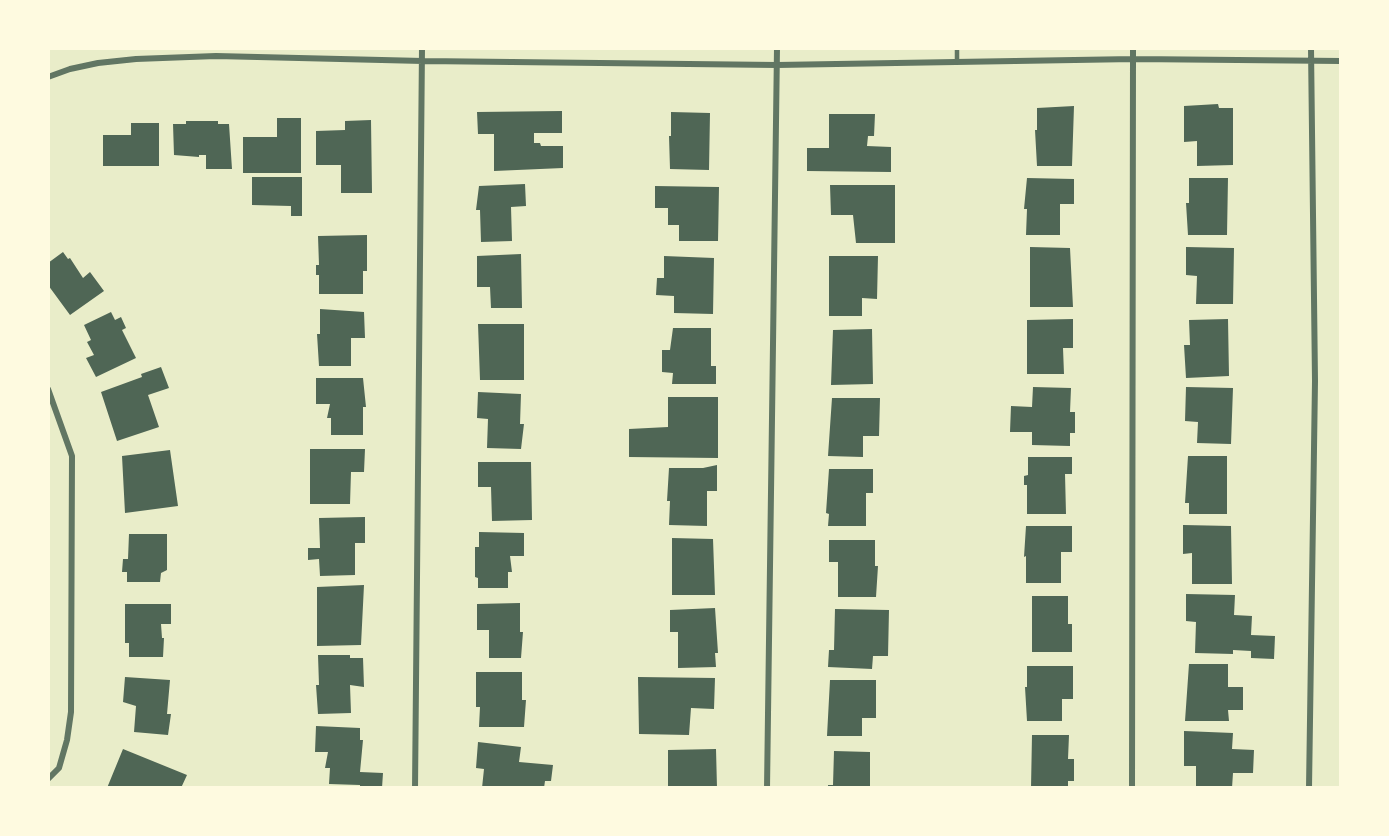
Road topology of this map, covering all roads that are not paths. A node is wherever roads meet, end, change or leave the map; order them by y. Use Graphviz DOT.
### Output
graph roads {
  1 [pos="422,48"];
  2 [pos="777,48"];
  3 [pos="957,48"];
  4 [pos="1133,48"];
  5 [pos="1311,48"];
  6 [pos="1134,59"];
  7 [pos="423,61"];
  8 [pos="1341,61"];
  9 [pos="957,62"];
  10 [pos="1311,62"];
  11 [pos="777,65"];
  12 [pos="48,77"];
  13 [pos="48,389"];
  14 [pos="48,779"];
  15 [pos="416,788"];
  16 [pos="767,788"];
  17 [pos="1132,788"];
  18 [pos="1309,788"];
  1 -- 7 [label="street"];
  2 -- 11 [label="street"];
  3 -- 9 [label="lane"];
  4 -- 6 [label="street"];
  5 -- 10 [label="street"];
  6 -- 9 [label="street"];
  6 -- 10 [label="street"];
  6 -- 17 [label="street"];
  7 -- 11 [label="street"];
  7 -- 12 [label="street"];
  7 -- 15 [label="street"];
  8 -- 10 [label="street"];
  9 -- 11 [label="street"];
  10 -- 18 [label="street"];
  11 -- 16 [label="street"];
  13 -- 14 [label="street"];
}
